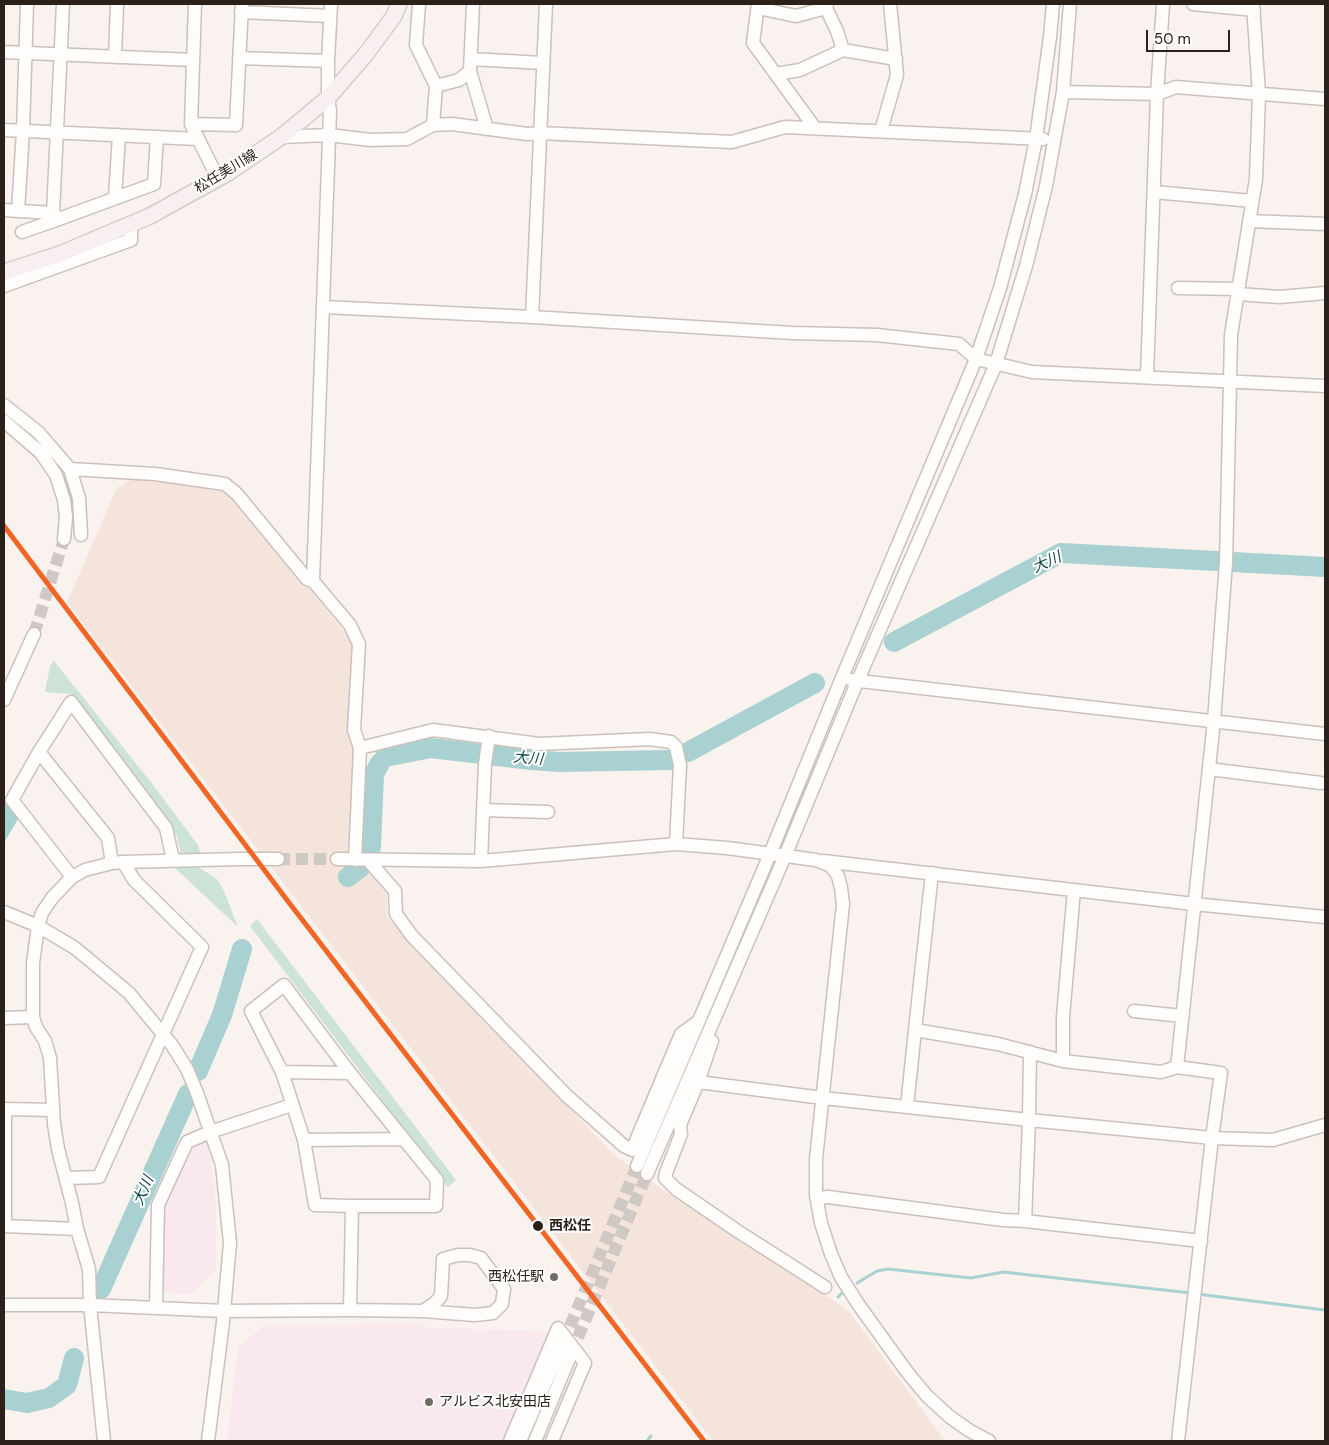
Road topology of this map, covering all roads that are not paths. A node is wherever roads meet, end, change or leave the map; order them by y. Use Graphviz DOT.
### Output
graph roads {
  1 [pos="27,4"];
  2 [pos="63,4"];
  3 [pos="116,4"];
  4 [pos="196,4"];
  5 [pos="400,4"];
  6 [pos="419,4"];
  7 [pos="473,4"];
  8 [pos="546,4"];
  9 [pos="890,4"];
  10 [pos="1053,4"];
  11 [pos="1070,4"];
  12 [pos="1163,4"];
  13 [pos="1193,4"];
  14 [pos="758,6"];
  15 [pos="827,6"];
  16 [pos="1253,7"];
  17 [pos="241,8"];
  18 [pos="331,10"];
  19 [pos="843,50"];
  20 [pos="4,52"];
  21 [pos="25,53"];
  22 [pos="60,54"];
  23 [pos="115,57"];
  24 [pos="239,58"];
  25 [pos="896,59"];
  26 [pos="193,60"];
  27 [pos="328,61"];
  28 [pos="543,63"];
  29 [pos="470,65"];
  30 [pos="776,74"];
  31 [pos="436,86"];
  32 [pos="1063,92"];
  33 [pos="1157,94"];
  34 [pos="1258,94"];
  35 [pos="328,98"];
  36 [pos="1325,100"];
  37 [pos="191,124"];
  38 [pos="432,125"];
  39 [pos="815,128"];
  40 [pos="487,129"];
  41 [pos="4,130"];
  42 [pos="23,131"];
  43 [pos="881,131"];
  44 [pos="56,132"];
  45 [pos="540,133"];
  46 [pos="329,134"];
  47 [pos="119,135"];
  48 [pos="157,137"];
  49 [pos="281,137"];
  50 [pos="198,139"];
  51 [pos="1036,139"];
  52 [pos="1054,139"];
  53 [pos="218,179"];
  54 [pos="1154,192"];
  55 [pos="115,198"];
  56 [pos="1252,201"];
  57 [pos="4,210"];
  58 [pos="18,211"];
  59 [pos="56,216"];
  60 [pos="1248,221"];
  61 [pos="131,224"];
  62 [pos="1325,224"];
  63 [pos="22,232"];
  64 [pos="4,272"];
  65 [pos="4,286"];
  66 [pos="1178,288"];
  67 [pos="1238,291"];
  68 [pos="1325,293"];
  69 [pos="324,307"];
  70 [pos="532,317"];
  71 [pos="976,359"];
  72 [pos="996,364"];
  73 [pos="1147,376"];
  74 [pos="1229,381"];
  75 [pos="1325,386"];
  76 [pos="4,405"];
  77 [pos="4,421"];
  78 [pos="70,469"];
  79 [pos="81,535"];
  80 [pos="64,539"];
  81 [pos="313,581"];
  82 [pos="34,634"];
  83 [pos="841,680"];
  84 [pos="858,680"];
  85 [pos="4,700"];
  86 [pos="1214,721"];
  87 [pos="1325,734"];
  88 [pos="488,743"];
  89 [pos="360,748"];
  90 [pos="39,752"];
  91 [pos="1209,769"];
  92 [pos="1321,783"];
  93 [pos="483,810"];
  94 [pos="548,812"];
  95 [pos="676,844"];
  96 [pos="770,854"];
  97 [pos="785,856"];
  98 [pos="278,859"];
  99 [pos="173,860"];
  100 [pos="336,860"];
  101 [pos="355,860"];
  102 [pos="368,860"];
  103 [pos="816,860"];
  104 [pos="481,861"];
  105 [pos="118,862"];
  106 [pos="932,873"];
  107 [pos="72,877"];
  108 [pos="1074,890"];
  109 [pos="1194,904"];
  110 [pos="4,912"];
  111 [pos="1325,916"];
  112 [pos="38,926"];
  113 [pos="1134,1011"];
  114 [pos="1182,1016"];
  115 [pos="33,1017"];
  116 [pos="4,1018"];
  117 [pos="697,1023"];
  118 [pos="711,1024"];
  119 [pos="915,1030"];
  120 [pos="162,1033"];
  121 [pos="1030,1052"];
  122 [pos="1063,1061"];
  123 [pos="1177,1067"];
  124 [pos="282,1072"];
  125 [pos="350,1073"];
  126 [pos="698,1082"];
  127 [pos="823,1098"];
  128 [pos="292,1105"];
  129 [pos="907,1107"];
  130 [pos="4,1109"];
  131 [pos="53,1110"];
  132 [pos="1030,1120"];
  133 [pos="1325,1125"];
  134 [pos="210,1132"];
  135 [pos="1212,1138"];
  136 [pos="304,1140"];
  137 [pos="402,1140"];
  138 [pos="637,1166"];
  139 [pos="647,1174"];
  140 [pos="66,1178"];
  141 [pos="817,1198"];
  142 [pos="352,1206"];
  143 [pos="1026,1221"];
  144 [pos="4,1226"];
  145 [pos="76,1229"];
  146 [pos="1201,1241"];
  147 [pos="825,1286"];
  148 [pos="4,1305"];
  149 [pos="90,1305"];
  150 [pos="156,1308"];
  151 [pos="350,1310"];
  152 [pos="423,1311"];
  153 [pos="224,1312"];
  154 [pos="563,1343"];
  155 [pos="571,1354"];
  156 [pos="104,1441"];
  157 [pos="208,1441"];
  158 [pos="510,1441"];
  159 [pos="520,1441"];
  160 [pos="535,1441"];
  161 [pos="552,1441"];
  162 [pos="989,1441"];
  163 [pos="1178,1441"];
  1 -- 21 [label="street"];
  2 -- 22 [label="street"];
  3 -- 23 [label="street"];
  4 -- 26 [label="street"];
  5 -- 35 [label="main road, 松任美川線"];
  6 -- 31 [label="street"];
  7 -- 29 [label="street"];
  8 -- 28 [label="street"];
  9 -- 25 [label="street"];
  10 -- 51 [label="street"];
  11 -- 32 [label="street"];
  12 -- 33 [label="street"];
  13 -- 16 [label="street"];
  14 -- 15 [label="street"];
  14 -- 30 [label="street"];
  15 -- 19 [label="street"];
  16 -- 34 [label="street"];
  17 -- 18 [label="street"];
  17 -- 24 [label="street"];
  18 -- 27 [label="street"];
  19 -- 25 [label="street"];
  19 -- 30 [label="street"];
  20 -- 21 [label="street"];
  21 -- 22 [label="street"];
  21 -- 42 [label="street"];
  22 -- 23 [label="street"];
  22 -- 44 [label="street"];
  23 -- 26 [label="street"];
  24 -- 27 [label="street"];
  24 -- 37 [label="street"];
  25 -- 43 [label="street"];
  26 -- 37 [label="street"];
  27 -- 35 [label="street"];
  28 -- 29 [label="street"];
  28 -- 45 [label="street"];
  29 -- 31 [label="street"];
  29 -- 40 [label="street"];
  30 -- 39 [label="street"];
  31 -- 38 [label="street"];
  32 -- 33 [label="street"];
  32 -- 52 [label="street"];
  33 -- 34 [label="street"];
  33 -- 54 [label="street"];
  34 -- 36 [label="street"];
  34 -- 56 [label="street"];
  35 -- 46 [label="street"];
  35 -- 49 [label="main road, 松任美川線"];
  37 -- 50 [label="street"];
  38 -- 40 [label="street"];
  38 -- 46 [label="street"];
  39 -- 43 [label="street"];
  39 -- 45 [label="street"];
  40 -- 45 [label="street"];
  41 -- 42 [label="street"];
  42 -- 44 [label="street"];
  42 -- 58 [label="street"];
  43 -- 51 [label="street"];
  44 -- 47 [label="street"];
  44 -- 59 [label="street"];
  45 -- 70 [label="street"];
  46 -- 49 [label="street"];
  46 -- 69 [label="street"];
  47 -- 48 [label="street"];
  47 -- 55 [label="street"];
  48 -- 50 [label="street"];
  48 -- 55 [label="street"];
  49 -- 53 [label="main road, 松任美川線"];
  50 -- 53 [label="street"];
  51 -- 52 [label="street"];
  51 -- 71 [label="street"];
  52 -- 72 [label="street"];
  53 -- 61 [label="main road, 松任美川線"];
  54 -- 56 [label="street"];
  54 -- 73 [label="street"];
  55 -- 59 [label="street"];
  56 -- 60 [label="street"];
  57 -- 58 [label="street"];
  58 -- 59 [label="street"];
  59 -- 63 [label="street"];
  60 -- 62 [label="street"];
  60 -- 67 [label="street"];
  61 -- 64 [label="main road, 松任美川線"];
  61 -- 65 [label="street"];
  66 -- 67 [label="street"];
  67 -- 68 [label="street"];
  67 -- 74 [label="street"];
  69 -- 70 [label="street"];
  69 -- 81 [label="street"];
  70 -- 71 [label="street"];
  71 -- 72 [label="street"];
  71 -- 83 [label="street"];
  72 -- 73 [label="street"];
  72 -- 84 [label="street"];
  73 -- 74 [label="street"];
  74 -- 75 [label="street"];
  74 -- 86 [label="street"];
  76 -- 78 [label="street"];
  77 -- 80 [label="street"];
  78 -- 79 [label="street"];
  78 -- 81 [label="street"];
  81 -- 89 [label="street"];
  82 -- 85 [label="street"];
  83 -- 84 [label="street"];
  83 -- 96 [label="street"];
  84 -- 86 [label="street"];
  84 -- 97 [label="street"];
  86 -- 87 [label="street"];
  86 -- 91 [label="street"];
  88 -- 89 [label="street"];
  88 -- 93 [label="street"];
  88 -- 95 [label="street"];
  89 -- 101 [label="street"];
  90 -- 99 [label="street"];
  90 -- 105 [label="street"];
  90 -- 107 [label="street"];
  91 -- 92 [label="street"];
  91 -- 109 [label="street"];
  93 -- 94 [label="street"];
  93 -- 104 [label="street"];
  95 -- 96 [label="street"];
  95 -- 104 [label="street"];
  96 -- 97 [label="street"];
  96 -- 117 [label="street"];
  97 -- 103 [label="street"];
  97 -- 118 [label="street"];
  98 -- 99 [label="street"];
  99 -- 105 [label="street"];
  100 -- 101 [label="street"];
  101 -- 102 [label="street"];
  102 -- 104 [label="street"];
  102 -- 117 [label="street"];
  103 -- 106 [label="street"];
  103 -- 127 [label="street"];
  105 -- 107 [label="street"];
  105 -- 120 [label="street"];
  106 -- 108 [label="street"];
  106 -- 119 [label="street"];
  107 -- 112 [label="street"];
  108 -- 109 [label="street"];
  108 -- 122 [label="street"];
  109 -- 111 [label="street"];
  109 -- 114 [label="street"];
  110 -- 112 [label="street"];
  112 -- 115 [label="street"];
  112 -- 120 [label="street"];
  113 -- 114 [label="street"];
  114 -- 123 [label="street"];
  115 -- 116 [label="street"];
  115 -- 131 [label="street"];
  117 -- 138 [label="street"];
  118 -- 126 [label="street"];
  118 -- 139 [label="street"];
  119 -- 121 [label="street"];
  119 -- 129 [label="street"];
  120 -- 134 [label="street"];
  120 -- 140 [label="street"];
  121 -- 122 [label="street"];
  121 -- 132 [label="street"];
  122 -- 123 [label="street"];
  123 -- 135 [label="street"];
  124 -- 125 [label="street"];
  124 -- 125 [label="street"];
  124 -- 128 [label="street"];
  125 -- 137 [label="street"];
  126 -- 127 [label="street"];
  126 -- 147 [label="street"];
  127 -- 129 [label="street"];
  127 -- 141 [label="street"];
  128 -- 134 [label="street"];
  128 -- 136 [label="street"];
  129 -- 132 [label="street"];
  130 -- 131 [label="street"];
  130 -- 144 [label="street"];
  131 -- 140 [label="street"];
  132 -- 135 [label="street"];
  132 -- 143 [label="street"];
  133 -- 135 [label="street"];
  134 -- 150 [label="street"];
  134 -- 153 [label="street"];
  135 -- 146 [label="street"];
  136 -- 137 [label="street"];
  136 -- 142 [label="street"];
  137 -- 142 [label="street"];
  140 -- 145 [label="street"];
  141 -- 143 [label="street"];
  141 -- 162 [label="street"];
  142 -- 151 [label="street"];
  143 -- 146 [label="street"];
  144 -- 145 [label="street"];
  145 -- 149 [label="street"];
  146 -- 163 [label="street"];
  148 -- 149 [label="street"];
  149 -- 150 [label="street"];
  149 -- 156 [label="street"];
  150 -- 153 [label="street"];
  151 -- 152 [label="street"];
  151 -- 153 [label="street"];
  152 -- 152 [label="street"];
  153 -- 157 [label="street"];
  154 -- 159 [label="street"];
  155 -- 160 [label="street"];
  158 -- 161 [label="street"];
}
